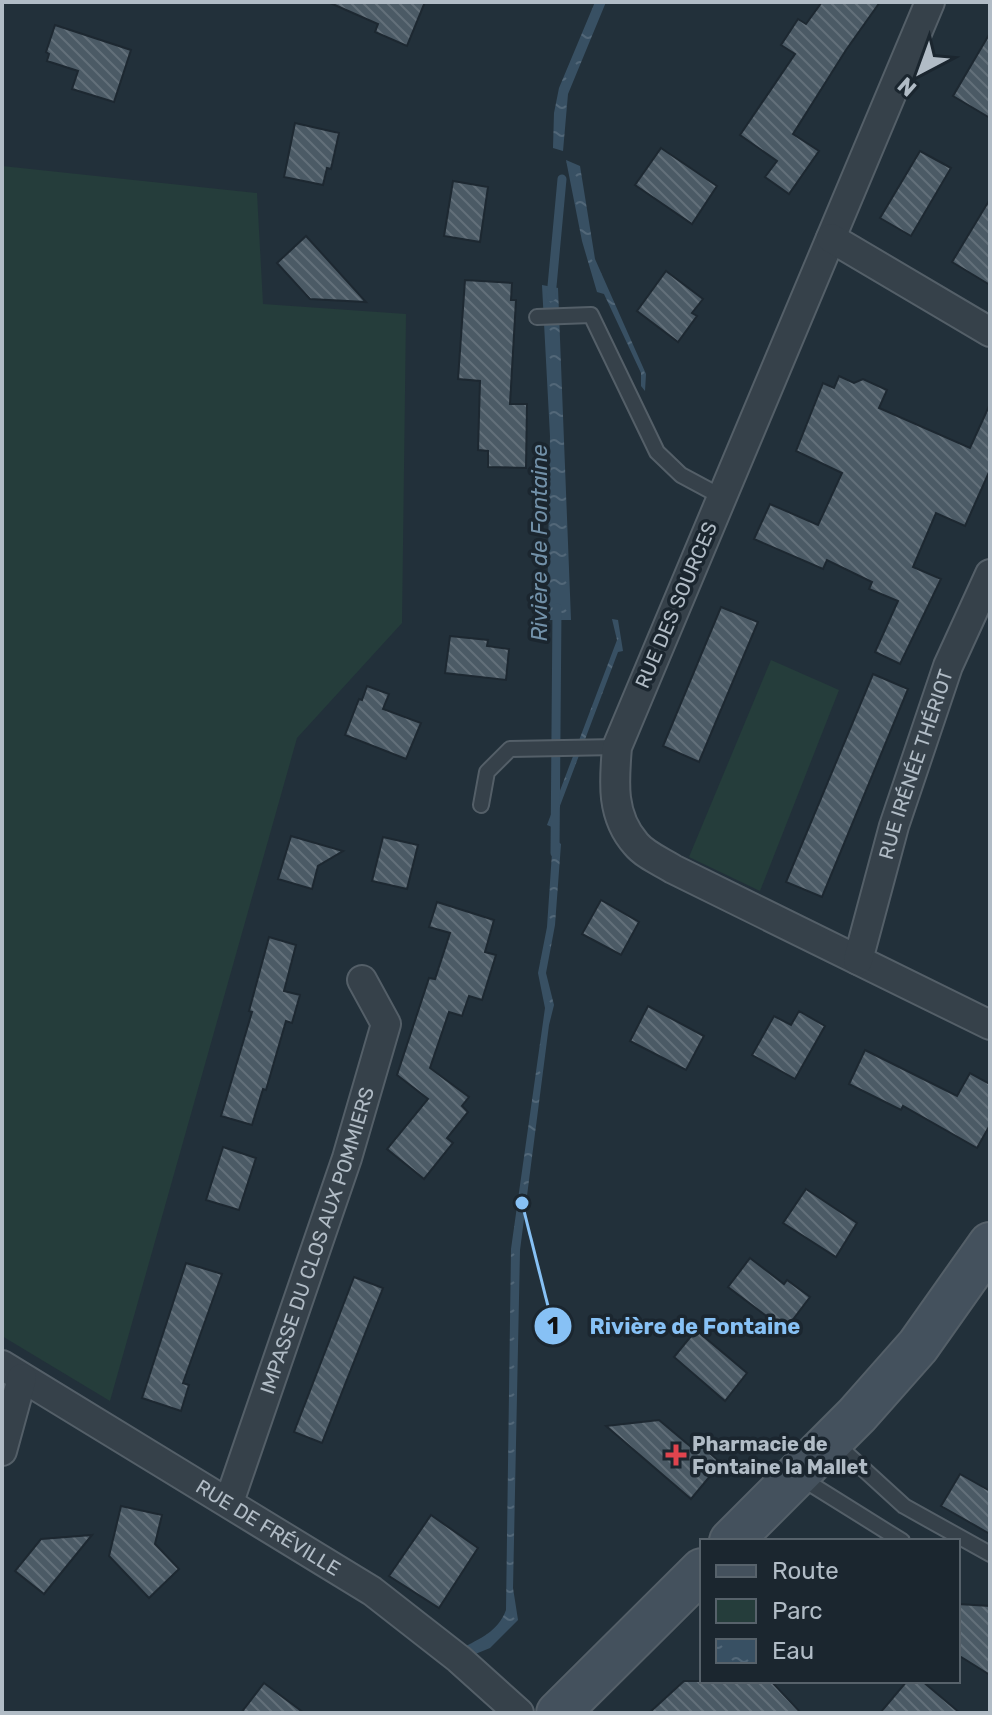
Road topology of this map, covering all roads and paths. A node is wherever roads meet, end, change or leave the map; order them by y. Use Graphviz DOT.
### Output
graph roads {
  1 [pos="930,2"];
  2 [pos="831,238"];
  3 [pos="537,317"];
  4 [pos="990,332"];
  5 [pos="722,497"];
  6 [pos="990,574"];
  7 [pos="617,747"];
  8 [pos="481,805"];
  9 [pos="858,960"];
  10 [pos="362,980"];
  11 [pos="990,1025"];
  12 [pos="990,1244"];
  13 [pos="12,1372"];
  14 [pos="832,1440"];
  15 [pos="2,1451"];
  16 [pos="797,1476"];
  17 [pos="229,1502"];
  18 [pos="733,1539"];
  19 [pos="899,1539"];
  20 [pos="990,1554"];
  21 [pos="700,1572"];
  22 [pos="519,1713"];
  23 [pos="558,1713"];
  1 -- 2 [label="street, RUE DES SOURCES"];
  2 -- 4 [label="street"];
  2 -- 5 [label="street, RUE DES SOURCES"];
  3 -- 5 [label="lane"];
  5 -- 7 [label="street, RUE DES SOURCES"];
  6 -- 9 [label="street, RUE IRÉNÉE THÉRIOT"];
  7 -- 8 [label="lane"];
  7 -- 9 [label="street, RUE DES SOURCES"];
  9 -- 11 [label="street, RUE DES SOURCES"];
  10 -- 17 [label="street, IMPASSE DU CLOS AUX POMMIERS"];
  12 -- 14 [label="street"];
  13 -- 15 [label="street"];
  13 -- 17 [label="street, RUE DE FRÉVILLE"];
  14 -- 16 [label="street"];
  14 -- 20 [label="lane"];
  16 -- 18 [label="street"];
  16 -- 19 [label="lane"];
  17 -- 22 [label="street, RUE DE FRÉVILLE"];
  21 -- 23 [label="street"];
}
